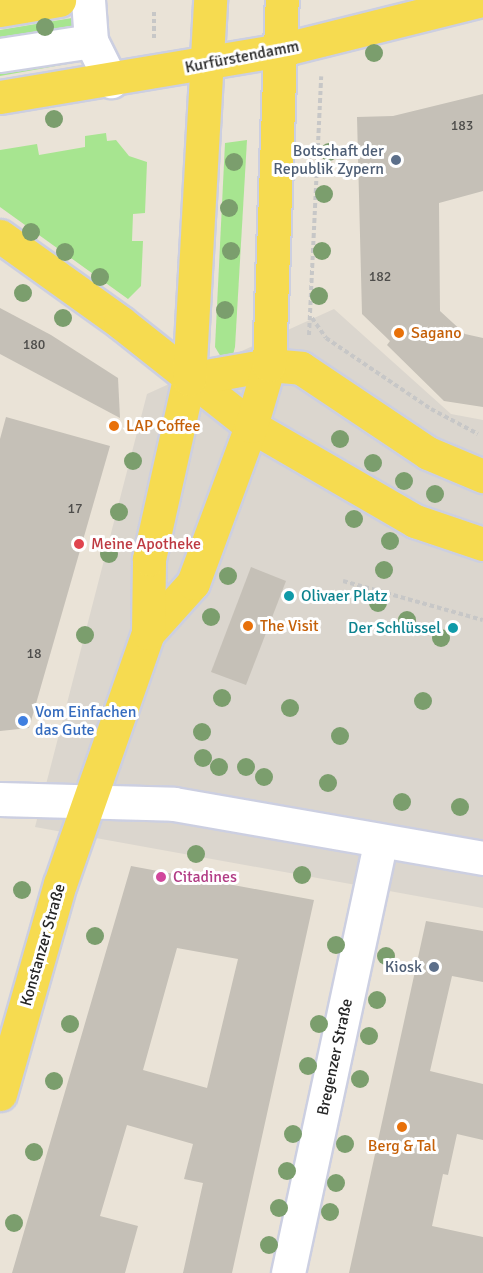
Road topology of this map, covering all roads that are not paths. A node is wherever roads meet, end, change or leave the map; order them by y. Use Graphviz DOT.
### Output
graph roads {
  1 [pos="59,0"];
  2 [pos="88,0"];
  3 [pos="210,0"];
  4 [pos="282,0"];
  5 [pos="481,0"];
  6 [pos="0,10"];
  7 [pos="91,40"];
  8 [pos="281,50"];
  9 [pos="0,55"];
  10 [pos="206,64"];
  11 [pos="111,81"];
  12 [pos="0,97"];
  13 [pos="0,236"];
  14 [pos="269,365"];
  15 [pos="189,379"];
  16 [pos="251,426"];
  17 [pos="483,476"];
  18 [pos="483,544"];
  19 [pos="148,633"];
  20 [pos="93,798"];
  21 [pos="0,799"];
  22 [pos="381,841"];
  23 [pos="483,858"];
  24 [pos="0,1094"];
  25 [pos="288,1273"];
  1 -- 6 [label="main road"];
  2 -- 7 [label="street"];
  3 -- 10 [label="main road"];
  4 -- 8 [label="main road"];
  5 -- 8 [label="main road, Kurfürstendamm"];
  7 -- 9 [label="street"];
  7 -- 11 [label="street"];
  8 -- 10 [label="main road, Kurfürstendamm"];
  8 -- 14 [label="main road"];
  10 -- 11 [label="main road, Kurfürstendamm"];
  10 -- 15 [label="main road"];
  11 -- 12 [label="main road, Kurfürstendamm"];
  13 -- 15 [label="main road"];
  14 -- 15 [label="main road"];
  14 -- 16 [label="main road"];
  14 -- 17 [label="main road"];
  15 -- 16 [label="main road"];
  15 -- 19 [label="main road"];
  16 -- 18 [label="main road"];
  16 -- 19 [label="main road"];
  19 -- 20 [label="main road"];
  20 -- 21 [label="street"];
  20 -- 22 [label="street"];
  20 -- 24 [label="main road, Konstanzer Straße"];
  22 -- 23 [label="street"];
  22 -- 25 [label="street, Bregenzer Straße"];
}
